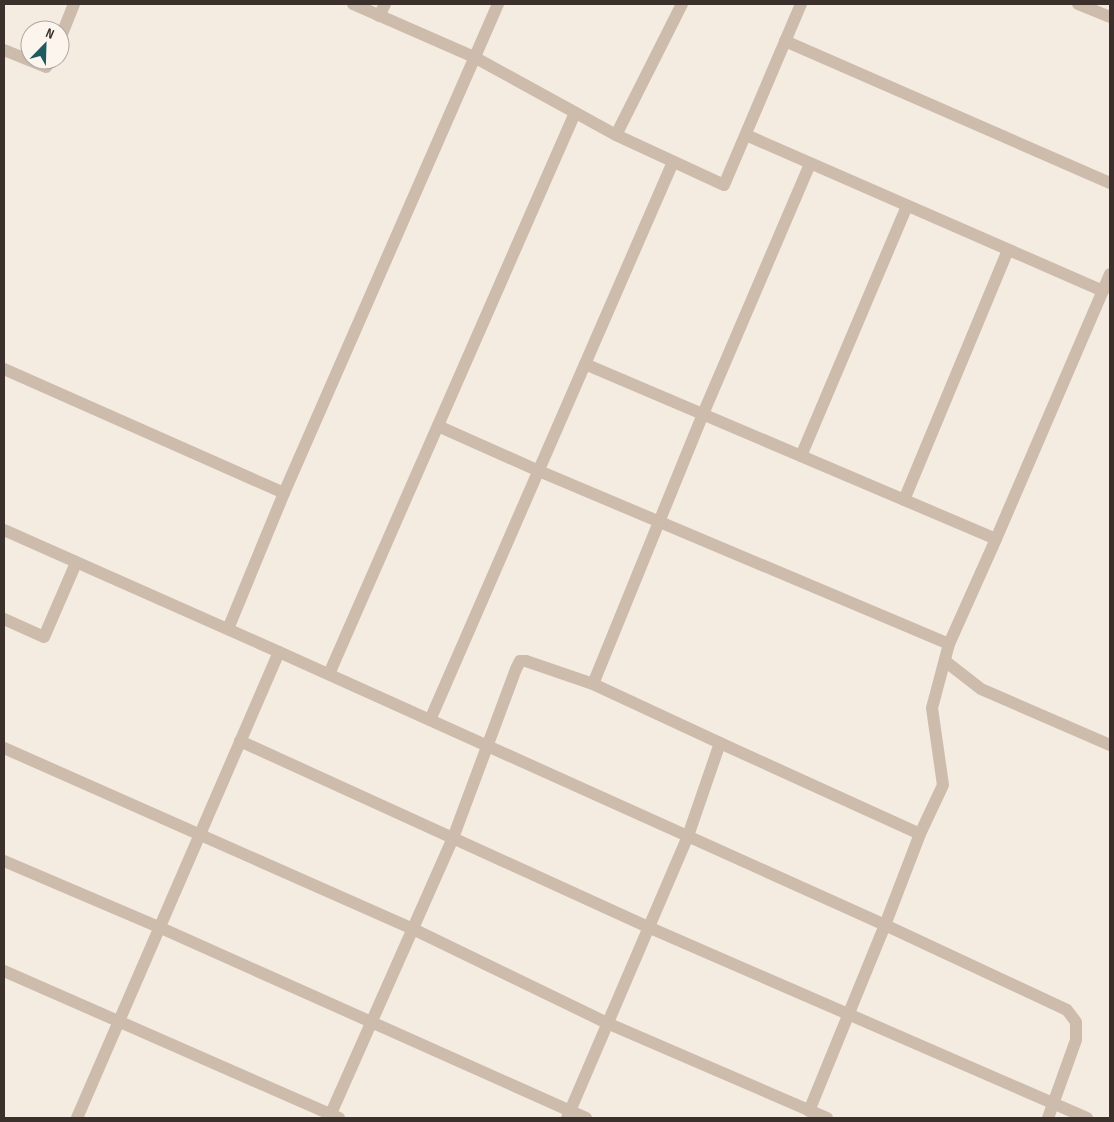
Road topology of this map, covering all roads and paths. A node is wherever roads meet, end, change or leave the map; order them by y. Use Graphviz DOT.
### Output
graph roads {
  1 [pos="74,4"];
  2 [pos="353,4"];
  3 [pos="385,4"];
  4 [pos="498,4"];
  5 [pos="682,4"];
  6 [pos="801,4"];
  7 [pos="1078,4"];
  8 [pos="379,16"];
  9 [pos="1110,17"];
  10 [pos="67,20"];
  11 [pos="785,41"];
  12 [pos="4,50"];
  13 [pos="20,57"];
  14 [pos="474,58"];
  15 [pos="575,113"];
  16 [pos="616,135"];
  17 [pos="746,135"];
  18 [pos="674,162"];
  19 [pos="810,164"];
  20 [pos="1110,183"];
  21 [pos="907,206"];
  22 [pos="1008,250"];
  23 [pos="1110,274"];
  24 [pos="1103,291"];
  25 [pos="585,364"];
  26 [pos="4,369"];
  27 [pos="703,414"];
  28 [pos="438,426"];
  29 [pos="801,456"];
  30 [pos="539,471"];
  31 [pos="284,493"];
  32 [pos="904,500"];
  33 [pos="660,522"];
  34 [pos="4,530"];
  35 [pos="996,539"];
  36 [pos="76,563"];
  37 [pos="4,619"];
  38 [pos="228,629"];
  39 [pos="949,644"];
  40 [pos="280,652"];
  41 [pos="945,660"];
  42 [pos="329,674"];
  43 [pos="593,684"];
  44 [pos="430,720"];
  45 [pos="240,742"];
  46 [pos="720,742"];
  47 [pos="1110,745"];
  48 [pos="488,746"];
  49 [pos="4,748"];
  50 [pos="201,834"];
  51 [pos="920,834"];
  52 [pos="688,836"];
  53 [pos="453,838"];
  54 [pos="4,862"];
  55 [pos="885,925"];
  56 [pos="648,927"];
  57 [pos="161,928"];
  58 [pos="413,929"];
  59 [pos="4,972"];
  60 [pos="848,1014"];
  61 [pos="119,1022"];
  62 [pos="372,1022"];
  63 [pos="607,1023"];
  64 [pos="1054,1104"];
  65 [pos="809,1111"];
  66 [pos="568,1115"];
  67 [pos="333,1117"];
  68 [pos="79,1118"];
  69 [pos="586,1118"];
  70 [pos="826,1118"];
  71 [pos="1048,1118"];
  72 [pos="1087,1118"];
  1 -- 10 [label="street"];
  2 -- 8 [label="street"];
  3 -- 8 [label="street"];
  4 -- 14 [label="street"];
  5 -- 16 [label="street"];
  6 -- 11 [label="street"];
  7 -- 9 [label="street"];
  8 -- 14 [label="street"];
  11 -- 17 [label="street"];
  11 -- 20 [label="street"];
  12 -- 13 [label="street"];
  14 -- 15 [label="street"];
  14 -- 31 [label="street"];
  15 -- 16 [label="street"];
  15 -- 28 [label="street"];
  16 -- 18 [label="street"];
  17 -- 18 [label="street"];
  17 -- 19 [label="street"];
  18 -- 25 [label="street"];
  19 -- 21 [label="street"];
  19 -- 27 [label="street"];
  21 -- 22 [label="street"];
  21 -- 29 [label="street"];
  22 -- 24 [label="street"];
  22 -- 32 [label="street"];
  23 -- 24 [label="street"];
  24 -- 35 [label="street"];
  25 -- 27 [label="street"];
  25 -- 30 [label="street"];
  26 -- 31 [label="street"];
  27 -- 29 [label="street"];
  27 -- 33 [label="street"];
  28 -- 30 [label="street"];
  28 -- 42 [label="street"];
  29 -- 32 [label="street"];
  30 -- 33 [label="street"];
  30 -- 44 [label="street"];
  31 -- 38 [label="street"];
  32 -- 35 [label="street"];
  33 -- 39 [label="street"];
  33 -- 43 [label="street"];
  34 -- 36 [label="street"];
  35 -- 39 [label="street"];
  36 -- 37 [label="street"];
  36 -- 38 [label="street"];
  38 -- 40 [label="street"];
  39 -- 41 [label="street"];
  40 -- 42 [label="street"];
  40 -- 45 [label="street"];
  41 -- 47 [label="street"];
  41 -- 51 [label="street"];
  42 -- 44 [label="street"];
  43 -- 46 [label="street"];
  43 -- 48 [label="street"];
  44 -- 48 [label="street"];
  45 -- 50 [label="street"];
  45 -- 53 [label="street"];
  46 -- 51 [label="street"];
  46 -- 52 [label="street"];
  48 -- 52 [label="street"];
  48 -- 53 [label="street"];
  49 -- 50 [label="street"];
  50 -- 57 [label="street"];
  50 -- 58 [label="street"];
  51 -- 55 [label="street"];
  52 -- 55 [label="street"];
  52 -- 56 [label="street"];
  53 -- 56 [label="street"];
  53 -- 58 [label="street"];
  54 -- 57 [label="street"];
  55 -- 60 [label="street"];
  55 -- 64 [label="street"];
  56 -- 60 [label="street"];
  56 -- 63 [label="street"];
  57 -- 61 [label="street"];
  57 -- 62 [label="street"];
  58 -- 62 [label="street"];
  58 -- 63 [label="street"];
  59 -- 61 [label="street"];
  60 -- 64 [label="street"];
  60 -- 65 [label="street"];
  61 -- 67 [label="street"];
  61 -- 68 [label="street"];
  62 -- 66 [label="street"];
  62 -- 67 [label="street"];
  63 -- 65 [label="street"];
  63 -- 66 [label="street"];
  64 -- 71 [label="street"];
  64 -- 72 [label="street"];
  65 -- 70 [label="street"];
  66 -- 69 [label="street"];
}
